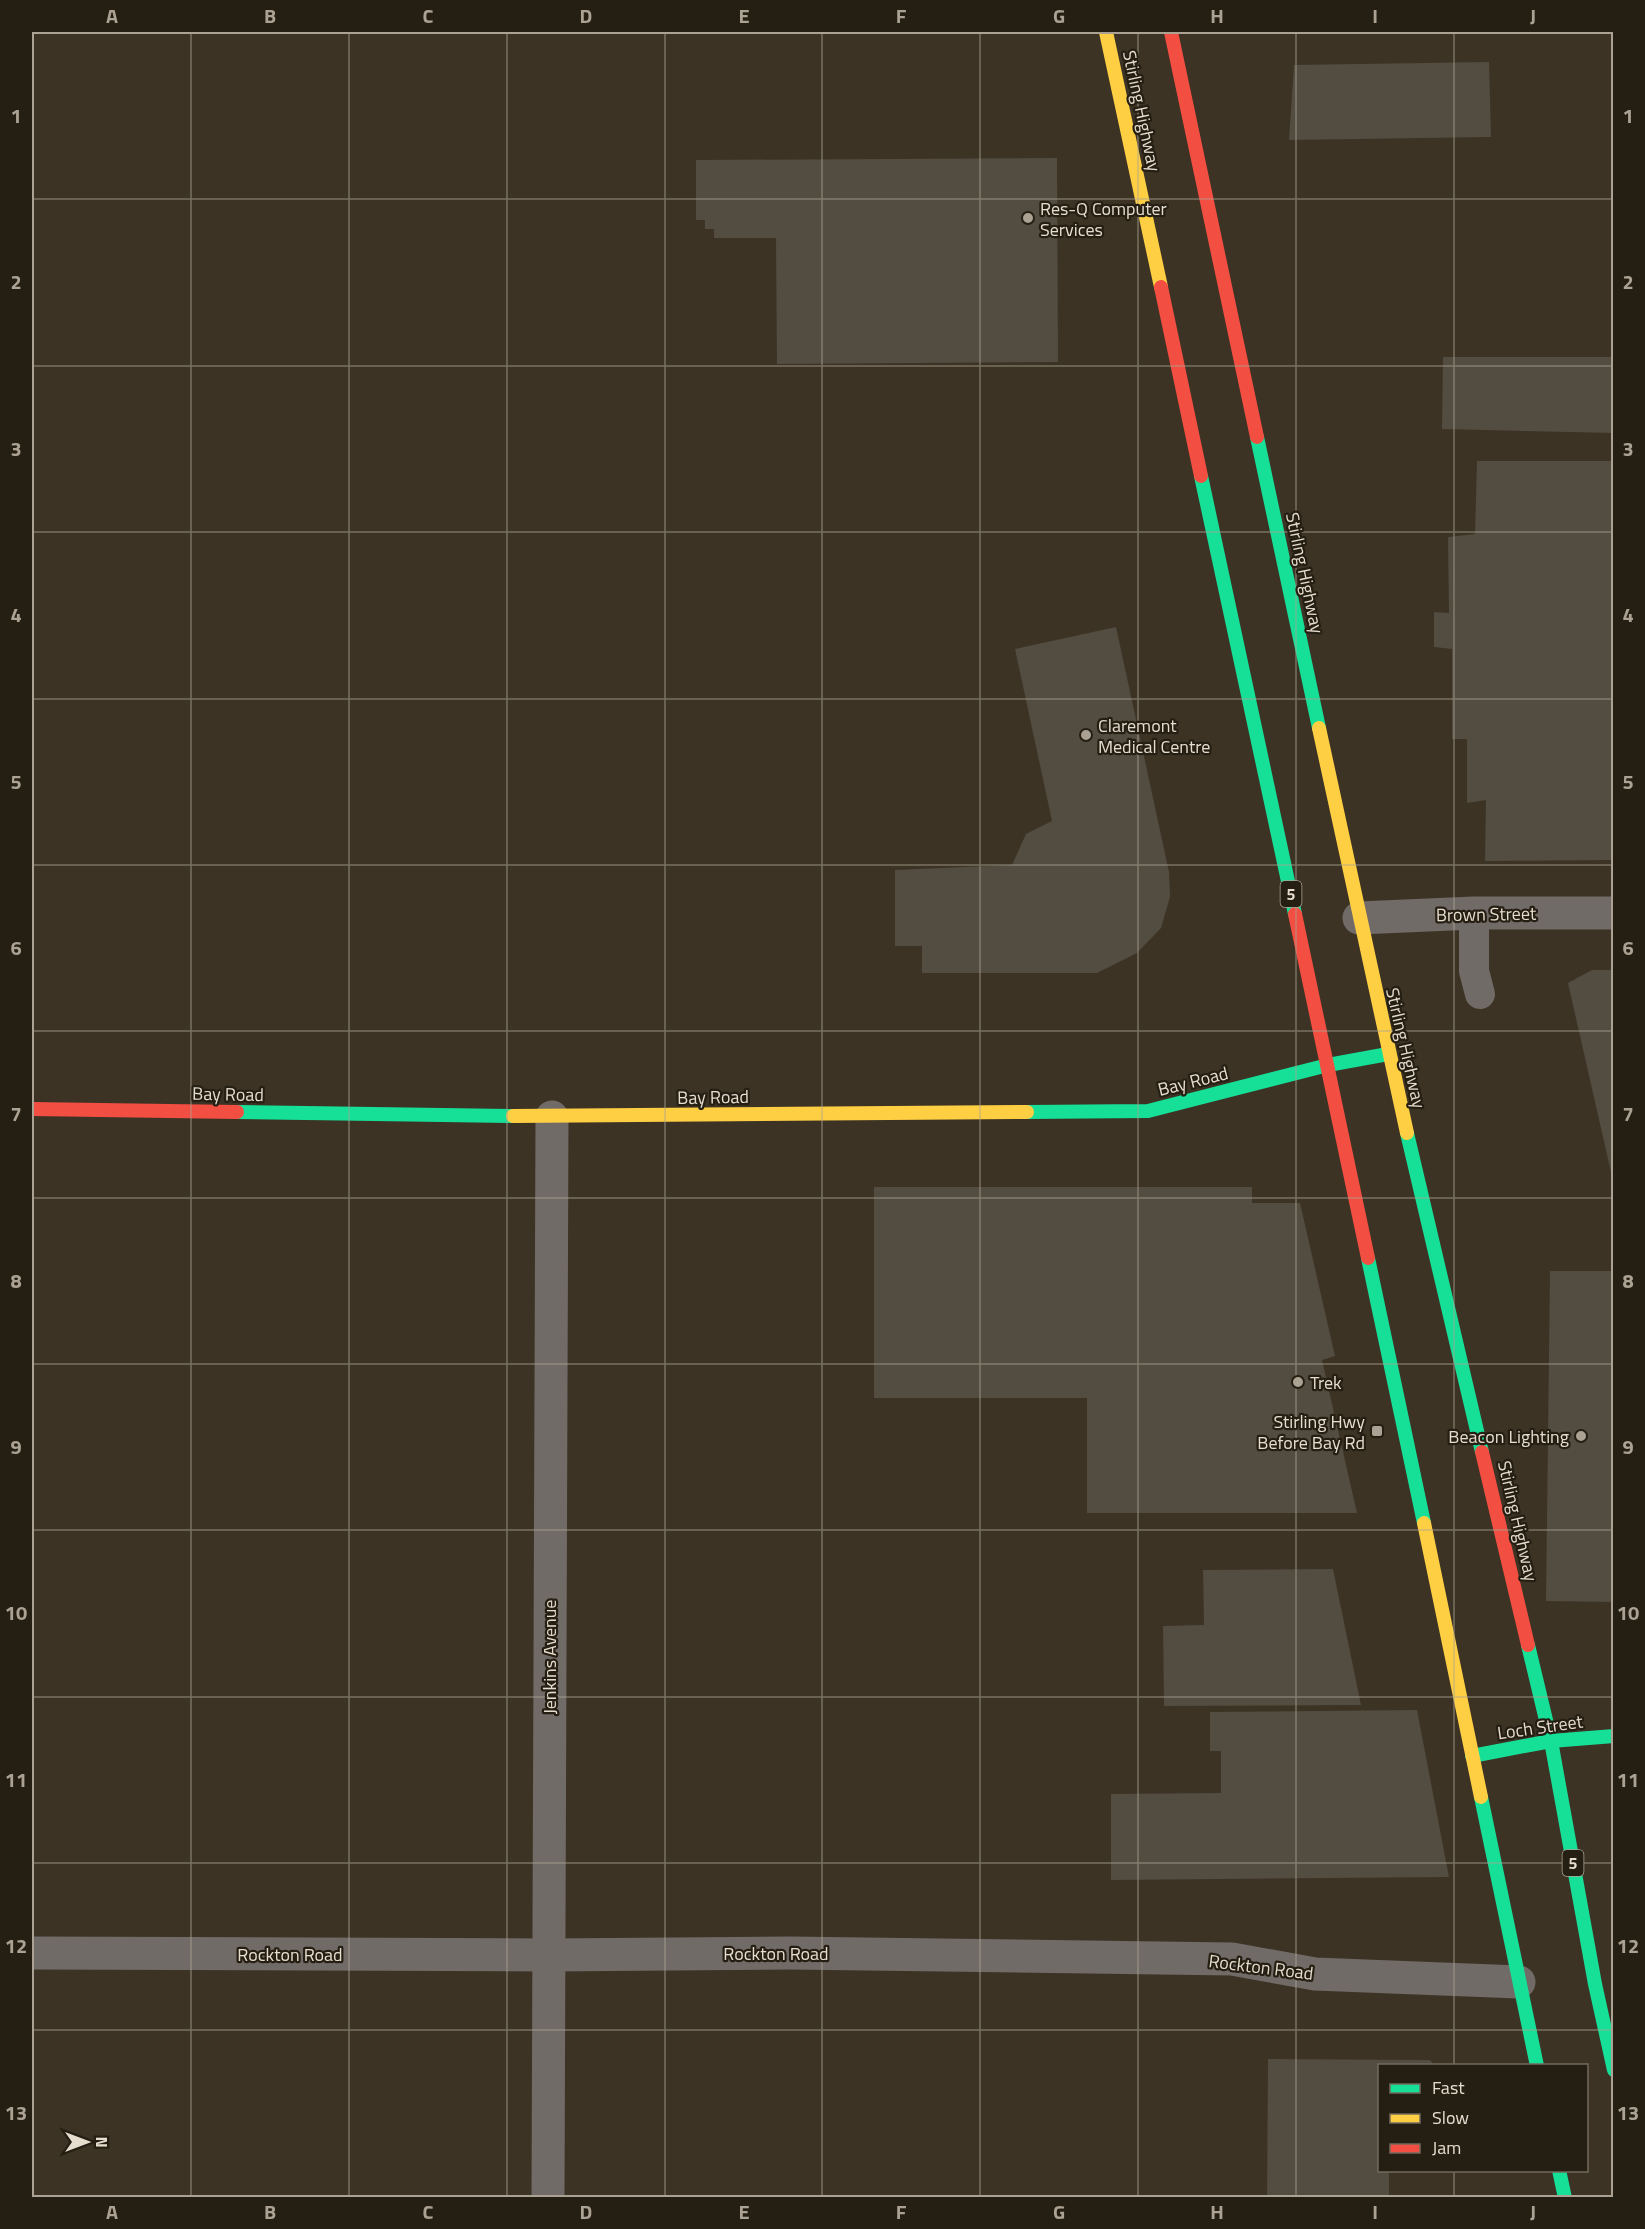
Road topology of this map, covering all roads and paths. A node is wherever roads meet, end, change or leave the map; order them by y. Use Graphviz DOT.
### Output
graph roads {
  1 [pos="1106,32"];
  2 [pos="1171,32"];
  3 [pos="1474,913"];
  4 [pos="1614,913"];
  5 [pos="1359,918"];
  6 [pos="1480,994"];
  7 [pos="1388,1054"];
  8 [pos="1328,1065"];
  9 [pos="32,1109"];
  10 [pos="552,1117"];
  11 [pos="1614,1736"];
  12 [pos="1551,1741"];
  13 [pos="1472,1756"];
  14 [pos="32,1953"];
  15 [pos="548,1955"];
  16 [pos="1519,1982"];
  17 [pos="1537,2064"];
  18 [pos="1614,2070"];
  19 [pos="1559,2172"];
  20 [pos="548,2198"];
  21 [pos="1565,2198"];
  1 -- 8 [label="main road, Stirling Highway / 5"];
  2 -- 5 [label="main road, Stirling Highway / 5"];
  3 -- 4 [label="street, Brown Street"];
  3 -- 5 [label="street, Brown Street"];
  3 -- 6 [label="lane"];
  5 -- 7 [label="main road, Stirling Highway / 5"];
  7 -- 8 [label="main road, Bay Road"];
  7 -- 12 [label="main road, Stirling Highway / 5"];
  8 -- 10 [label="main road, Bay Road"];
  8 -- 13 [label="main road, Stirling Highway / 5"];
  9 -- 10 [label="main road, Bay Road"];
  10 -- 15 [label="street, Jenkins Avenue"];
  11 -- 12 [label="main road, Loch Street"];
  12 -- 13 [label="main road, Loch Street"];
  12 -- 18 [label="main road, Stirling Highway / 5"];
  13 -- 16 [label="main road, Stirling Highway / 5"];
  14 -- 15 [label="street, Rockton Road"];
  15 -- 16 [label="street, Rockton Road"];
  15 -- 20 [label="street, Jenkins Avenue"];
  16 -- 17 [label="main road, Stirling Highway / 5"];
  19 -- 21 [label="main road"];
}
